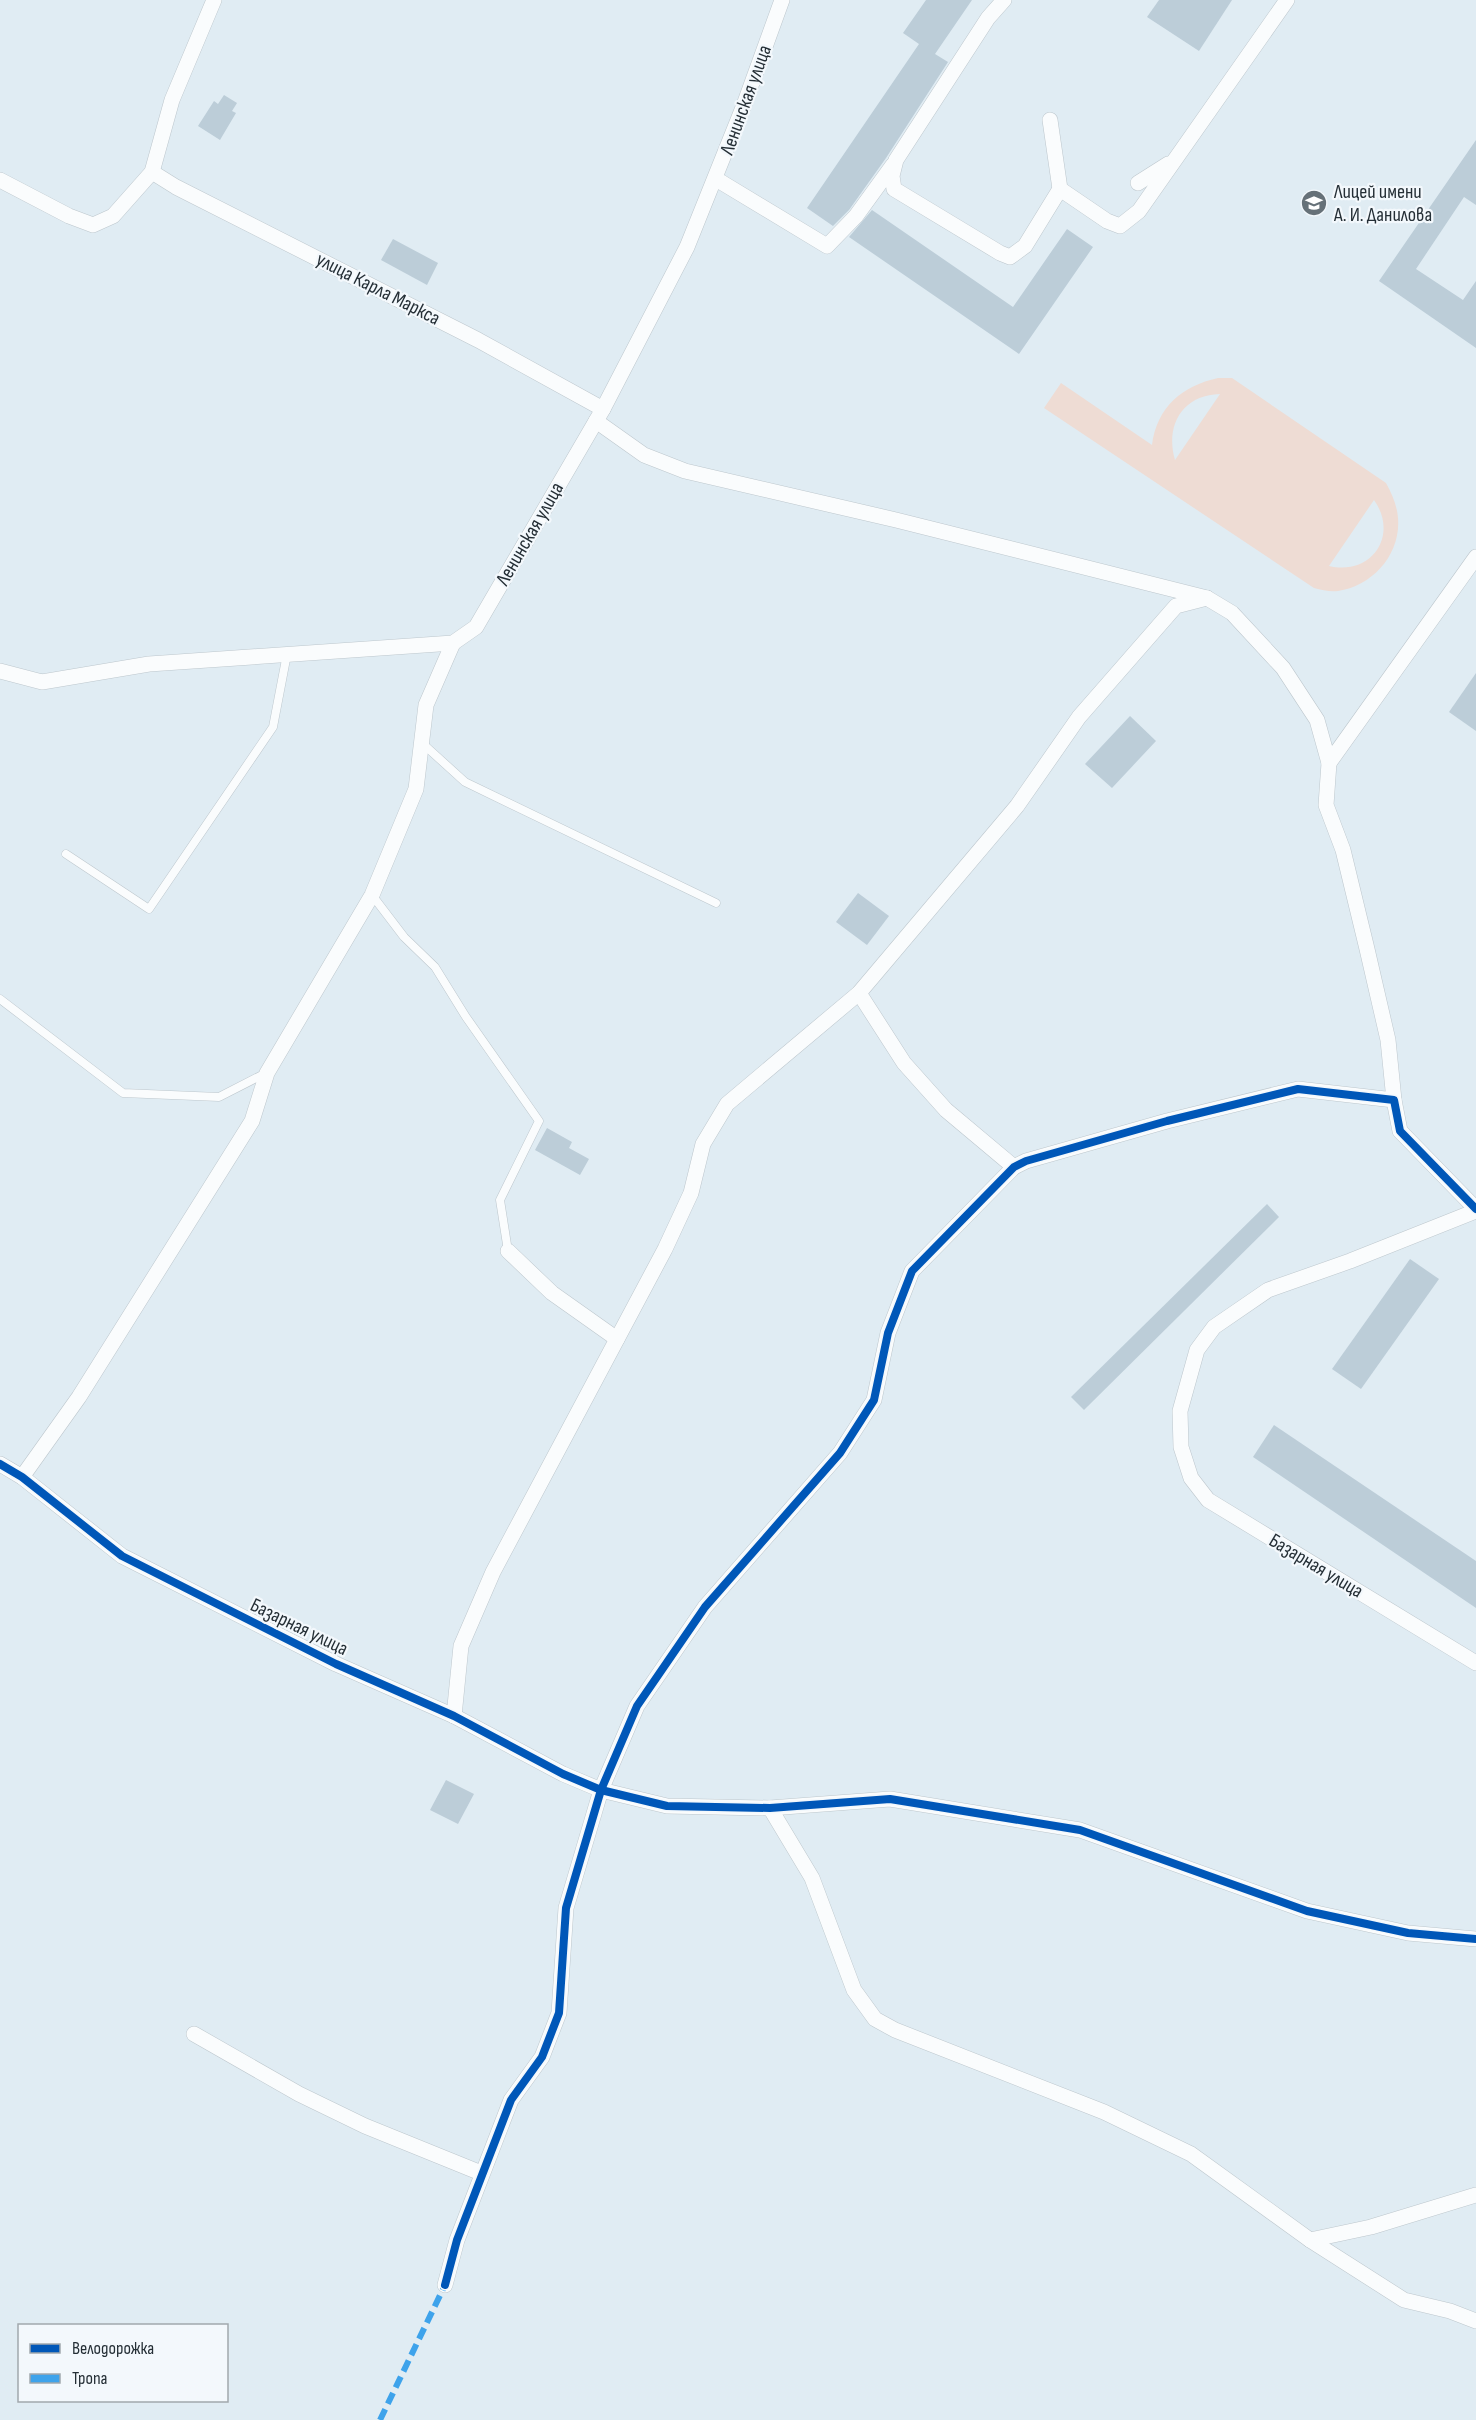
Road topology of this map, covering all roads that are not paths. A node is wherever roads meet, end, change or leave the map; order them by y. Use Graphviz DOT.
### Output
graph roads {
  1 [pos="214,0"];
  2 [pos="782,0"];
  3 [pos="1004,0"];
  4 [pos="1287,0"];
  5 [pos="1050,120"];
  6 [pos="896,160"];
  7 [pos="1174,160"];
  8 [pos="152,172"];
  9 [pos="716,179"];
  10 [pos="0,180"];
  11 [pos="1138,183"];
  12 [pos="1060,189"];
  13 [pos="600,415"];
  14 [pos="1476,557"];
  15 [pos="1207,598"];
  16 [pos="453,643"];
  17 [pos="287,654"];
  18 [pos="0,671"];
  19 [pos="422,743"];
  20 [pos="1329,763"];
  21 [pos="66,854"];
  22 [pos="372,895"];
  23 [pos="716,903"];
  24 [pos="859,993"];
  25 [pos="0,999"];
  26 [pos="267,1073"];
  27 [pos="1394,1100"];
  28 [pos="1014,1167"];
  29 [pos="1476,1210"];
  30 [pos="508,1251"];
  31 [pos="617,1339"];
  32 [pos="0,1464"];
  33 [pos="22,1477"];
  34 [pos="1476,1663"];
  35 [pos="454,1716"];
  36 [pos="601,1790"];
  37 [pos="770,1808"];
  38 [pos="1476,1939"];
  39 [pos="194,2034"];
  40 [pos="481,2174"];
  41 [pos="1476,2195"];
  42 [pos="1310,2240"];
  43 [pos="446,2285"];
  44 [pos="1476,2321"];
  1 -- 8 [label="street"];
  2 -- 9 [label="street, Ленинская улица"];
  3 -- 6 [label="street"];
  4 -- 7 [label="street"];
  5 -- 12 [label="street"];
  6 -- 9 [label="street"];
  6 -- 12 [label="street"];
  7 -- 11 [label="street"];
  7 -- 12 [label="street"];
  8 -- 10 [label="street"];
  8 -- 13 [label="street, улица Карла Маркса"];
  9 -- 13 [label="street, Ленинская улица"];
  13 -- 15 [label="street, улица Карла Маркса"];
  13 -- 16 [label="street, Ленинская улица"];
  14 -- 20 [label="street"];
  15 -- 20 [label="street, улица Карла Маркса"];
  15 -- 24 [label="street"];
  16 -- 17 [label="street"];
  16 -- 19 [label="street"];
  17 -- 18 [label="street"];
  17 -- 21 [label="lane"];
  19 -- 22 [label="street"];
  19 -- 23 [label="lane"];
  20 -- 27 [label="street"];
  22 -- 26 [label="street"];
  22 -- 30 [label="lane"];
  24 -- 28 [label="street"];
  24 -- 31 [label="street"];
  25 -- 26 [label="lane"];
  26 -- 33 [label="street"];
  27 -- 28 [label="street"];
  27 -- 29 [label="street"];
  28 -- 36 [label="street"];
  29 -- 34 [label="street, Базарная улица"];
  30 -- 31 [label="street"];
  31 -- 35 [label="street"];
  32 -- 33 [label="street, Базарная улица"];
  33 -- 35 [label="street, Базарная улица"];
  35 -- 36 [label="street, Базарная улица"];
  36 -- 37 [label="street, Базарная улица"];
  36 -- 40 [label="street"];
  37 -- 38 [label="street, Базарная улица"];
  37 -- 42 [label="street"];
  39 -- 40 [label="street"];
  40 -- 43 [label="street"];
  41 -- 42 [label="street"];
  42 -- 44 [label="street"];
}
